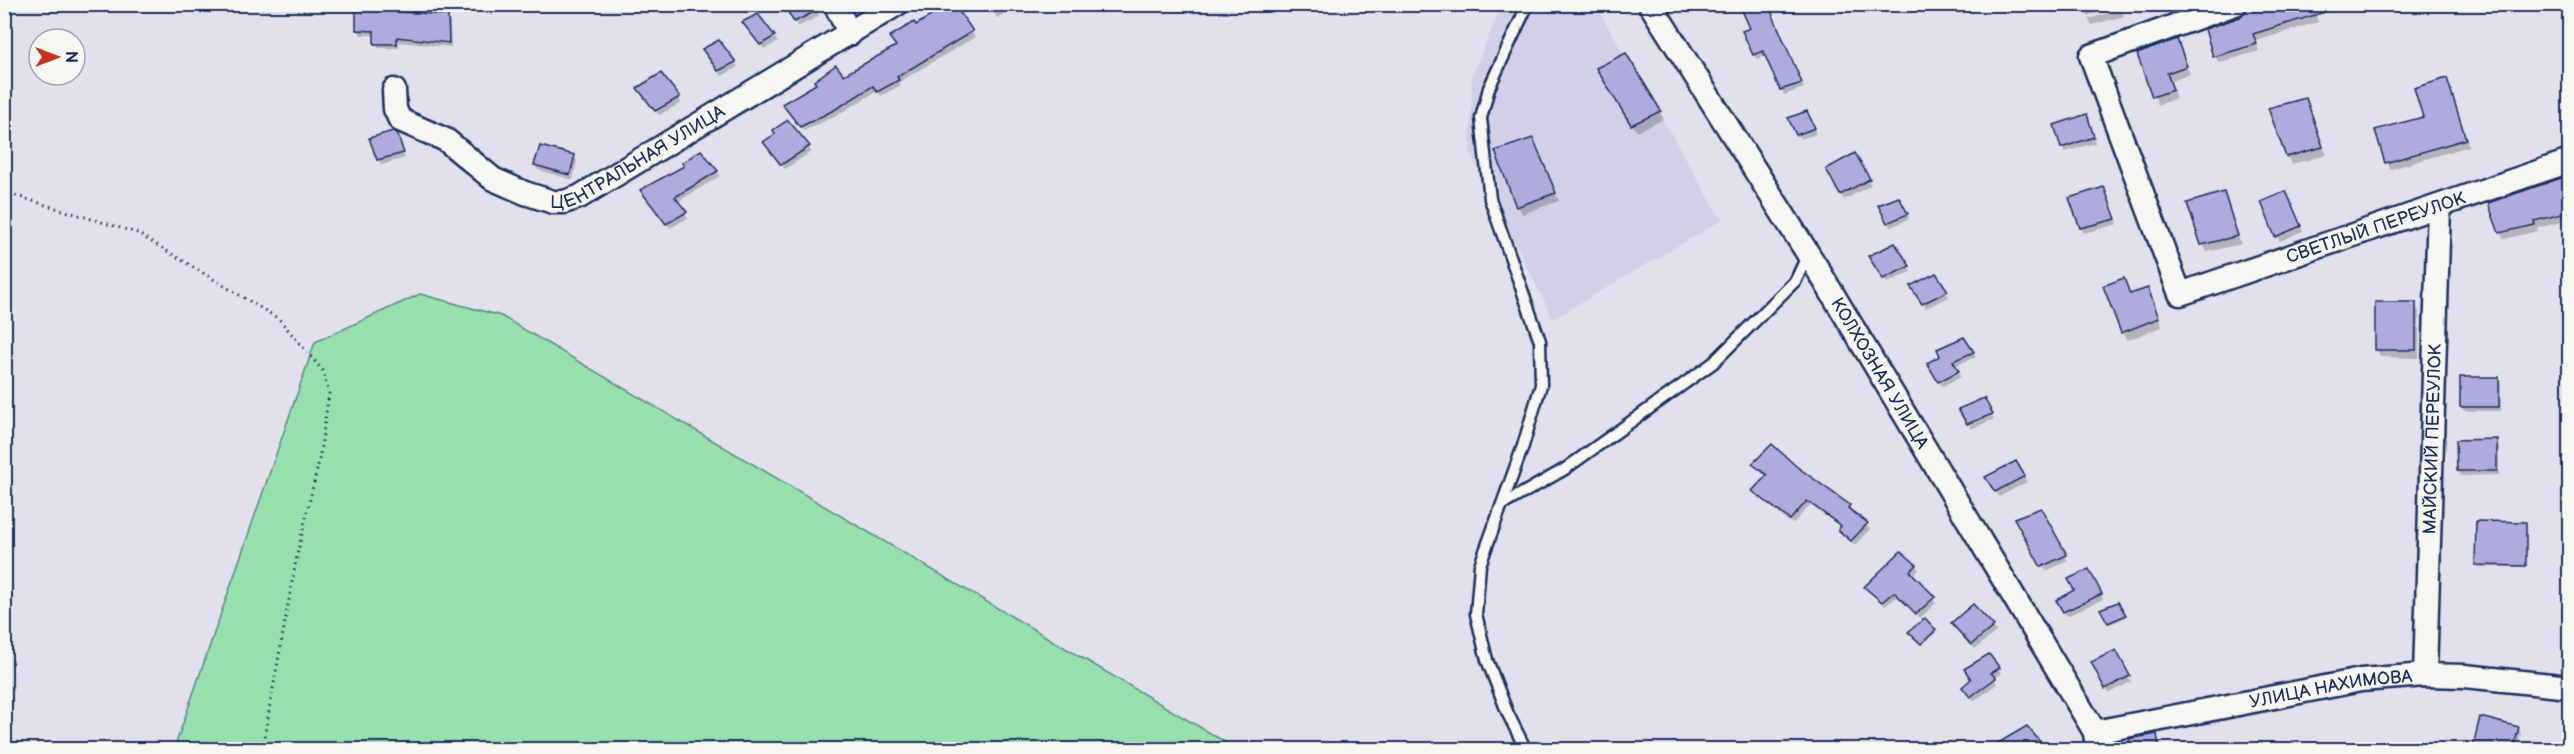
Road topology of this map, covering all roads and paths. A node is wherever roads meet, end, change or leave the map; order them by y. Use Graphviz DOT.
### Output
graph roads {
  1 [pos="835,4"];
  2 [pos="897,4"];
  3 [pos="1528,4"];
  4 [pos="1650,4"];
  5 [pos="2235,4"];
  6 [pos="850,34"];
  7 [pos="394,90"];
  8 [pos="2570,161"];
  9 [pos="4,192"];
  10 [pos="2439,206"];
  11 [pos="1808,253"];
  12 [pos="1502,505"];
  13 [pos="2426,675"];
  14 [pos="2570,687"];
  15 [pos="2096,741"];
  16 [pos="262,750"];
  17 [pos="1526,750"];
  1 -- 6 [label="street"];
  2 -- 6 [label="street, ЦЕНТРАЛЬНАЯ УЛИЦА"];
  3 -- 12 [label="lane"];
  4 -- 11 [label="street, КОЛХОЗНАЯ УЛИЦА"];
  5 -- 10 [label="street, СВЕТЛЫЙ ПЕРЕУЛОК"];
  6 -- 7 [label="street, ЦЕНТРАЛЬНАЯ УЛИЦА"];
  8 -- 10 [label="street, СВЕТЛЫЙ ПЕРЕУЛОК"];
  9 -- 16 [label="path"];
  10 -- 13 [label="street, МАЙСКИЙ ПЕРЕУЛОК"];
  11 -- 12 [label="lane"];
  11 -- 15 [label="street, КОЛХОЗНАЯ УЛИЦА"];
  12 -- 17 [label="lane"];
  13 -- 14 [label="street, УЛИЦА НАХИМОВА"];
  13 -- 15 [label="street, УЛИЦА НАХИМОВА"];
}
